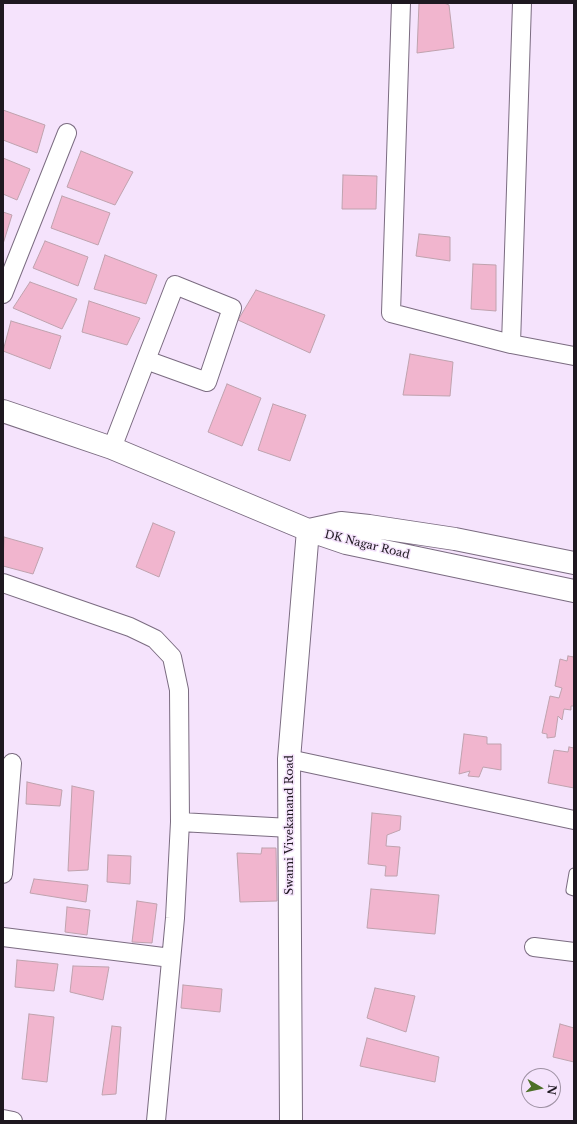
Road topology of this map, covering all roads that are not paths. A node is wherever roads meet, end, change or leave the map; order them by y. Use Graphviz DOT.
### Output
graph roads {
  1 [pos="401,3"];
  2 [pos="522,3"];
  3 [pos="67,133"];
  4 [pos="3,294"];
  5 [pos="512,344"];
  6 [pos="574,356"];
  7 [pos="146,360"];
  8 [pos="3,411"];
  9 [pos="112,448"];
  10 [pos="308,530"];
  11 [pos="574,563"];
  12 [pos="3,583"];
  13 [pos="574,591"];
  14 [pos="289,759"];
  15 [pos="12,762"];
  16 [pos="574,820"];
  17 [pos="180,822"];
  18 [pos="290,828"];
  19 [pos="574,873"];
  20 [pos="3,874"];
  21 [pos="574,891"];
  22 [pos="3,937"];
  23 [pos="534,947"];
  24 [pos="574,952"];
  25 [pos="171,958"];
  26 [pos="3,1119"];
  27 [pos="13,1121"];
  28 [pos="156,1121"];
  29 [pos="291,1121"];
  1 -- 5 [label="street"];
  2 -- 5 [label="street"];
  3 -- 4 [label="street"];
  5 -- 6 [label="street"];
  7 -- 7 [label="street"];
  7 -- 9 [label="street"];
  8 -- 9 [label="main road"];
  9 -- 10 [label="main road"];
  10 -- 11 [label="main road, DK Nagar Road"];
  10 -- 13 [label="main road, DK Nagar Road"];
  10 -- 14 [label="main road, Swami Vivekanand Road"];
  12 -- 17 [label="street"];
  14 -- 16 [label="street"];
  14 -- 18 [label="main road, Swami Vivekanand Road"];
  15 -- 20 [label="street"];
  17 -- 18 [label="street"];
  17 -- 25 [label="street"];
  18 -- 29 [label="main road, Swami Vivekanand Road"];
  19 -- 21 [label="lane"];
  22 -- 25 [label="street"];
  23 -- 24 [label="street"];
  25 -- 28 [label="street"];
  26 -- 27 [label="street"];
}
